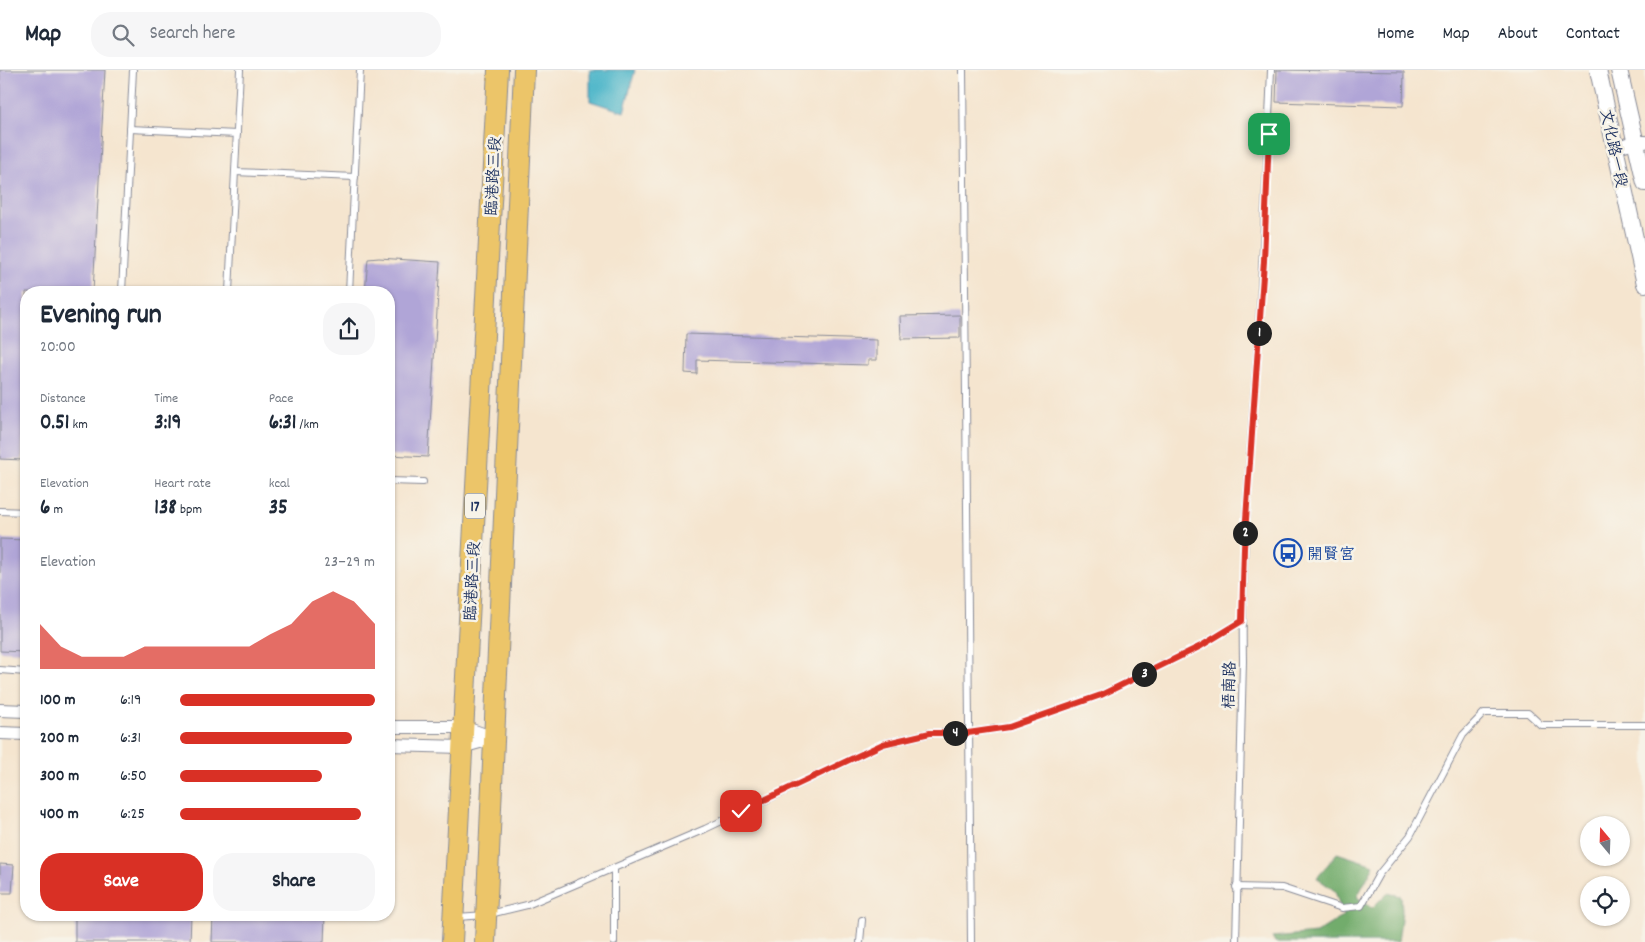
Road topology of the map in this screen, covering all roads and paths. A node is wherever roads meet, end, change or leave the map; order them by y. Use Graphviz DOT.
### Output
graph roads {
  1 [pos="133,70"];
  2 [pos="240,70"];
  3 [pos="360,70"];
  4 [pos="498,70"];
  5 [pos="524,70"];
  6 [pos="963,70"];
  7 [pos="1271,70"];
  8 [pos="1598,70"];
  9 [pos="1619,70"];
  10 [pos="130,129"];
  11 [pos="237,134"];
  12 [pos="1640,142"];
  13 [pos="1614,148"];
  14 [pos="235,172"];
  15 [pos="355,177"];
  16 [pos="1645,183"];
  17 [pos="1645,284"];
  18 [pos="122,286"];
  19 [pos="229,286"];
  20 [pos="349,286"];
  21 [pos="395,481"];
  22 [pos="423,482"];
  23 [pos="0,511"];
  24 [pos="20,512"];
  25 [pos="1242,621"];
  26 [pos="0,670"];
  27 [pos="20,672"];
  28 [pos="0,710"];
  29 [pos="20,712"];
  30 [pos="1645,725"];
  31 [pos="395,727"];
  32 [pos="463,727"];
  33 [pos="0,733"];
  34 [pos="968,733"];
  35 [pos="20,734"];
  36 [pos="494,738"];
  37 [pos="395,745"];
  38 [pos="462,747"];
  39 [pos="614,868"];
  40 [pos="1236,887"];
  41 [pos="486,915"];
  42 [pos="453,917"];
  43 [pos="862,920"];
  44 [pos="452,942"];
  45 [pos="485,942"];
  46 [pos="614,942"];
  47 [pos="860,942"];
  48 [pos="971,942"];
  49 [pos="1236,942"];
  1 -- 10 [label="lane"];
  2 -- 11 [label="lane"];
  3 -- 15 [label="lane"];
  4 -- 32 [label="main road, 臨港路三段 / 17"];
  5 -- 36 [label="main road, 臨港路三段 / 17"];
  6 -- 34 [label="lane"];
  7 -- 25 [label="lane, 梧南路"];
  8 -- 13 [label="street, 文化路一段"];
  9 -- 12 [label="street, 文化路一段"];
  10 -- 11 [label="lane"];
  10 -- 18 [label="lane"];
  11 -- 14 [label="lane"];
  12 -- 13 [label="street"];
  12 -- 16 [label="street, 文化路一段"];
  13 -- 17 [label="street, 文化路一段"];
  14 -- 15 [label="lane"];
  14 -- 19 [label="lane"];
  15 -- 20 [label="lane"];
  21 -- 22 [label="lane"];
  23 -- 24 [label="lane"];
  25 -- 34 [label="lane"];
  25 -- 40 [label="lane, 梧南路"];
  26 -- 27 [label="lane"];
  28 -- 29 [label="street"];
  30 -- 40 [label="lane"];
  31 -- 32 [label="street"];
  32 -- 36 [label="street"];
  32 -- 38 [label="main road, 臨港路三段 / 17"];
  33 -- 35 [label="street"];
  34 -- 39 [label="lane"];
  34 -- 48 [label="lane"];
  36 -- 38 [label="street"];
  36 -- 41 [label="main road, 臨港路三段 / 17"];
  37 -- 38 [label="street"];
  38 -- 42 [label="main road, 臨港路三段 / 17"];
  39 -- 41 [label="lane"];
  39 -- 46 [label="lane"];
  40 -- 49 [label="lane, 梧南路"];
  41 -- 42 [label="lane"];
  41 -- 45 [label="main road, 臨港路三段 / 17"];
  42 -- 44 [label="main road, 臨港路三段 / 17"];
  43 -- 47 [label="lane"];
}
